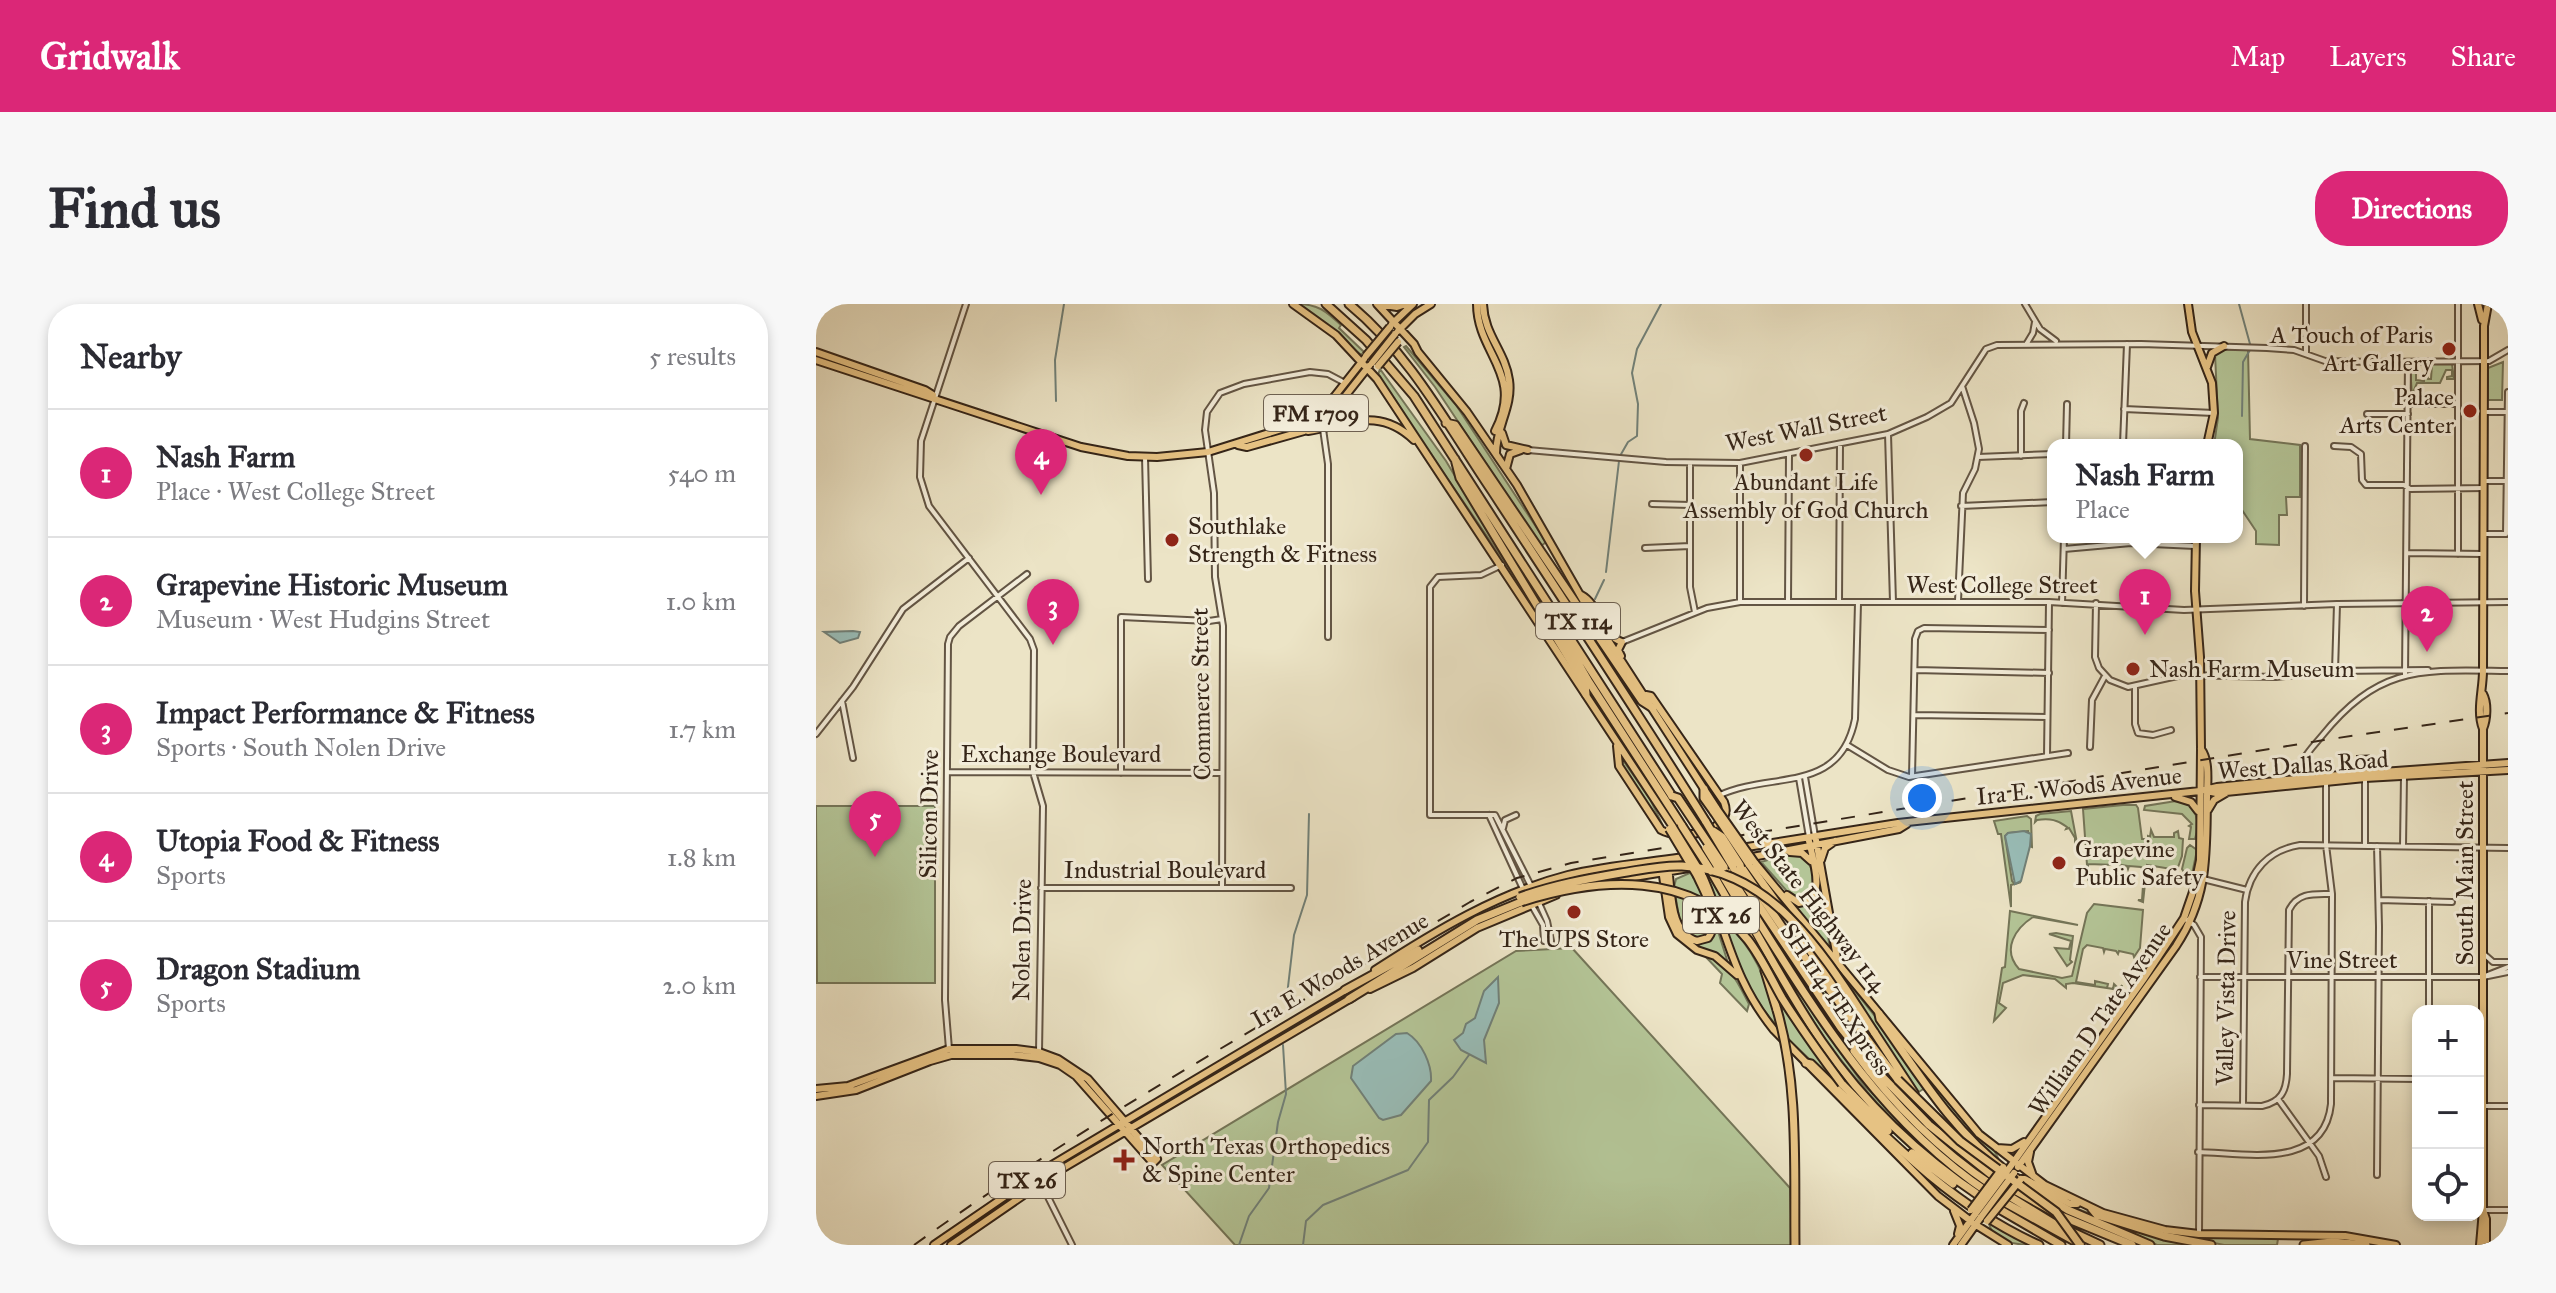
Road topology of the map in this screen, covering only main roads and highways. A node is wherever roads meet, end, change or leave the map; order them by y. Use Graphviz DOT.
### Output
graph roads {
  1 [pos="1293,304"];
  2 [pos="1326,304"];
  3 [pos="1349,304"];
  4 [pos="1377,304"];
  5 [pos="1406,304"];
  6 [pos="1413,304"];
  7 [pos="1431,304"];
  8 [pos="1477,304"];
  9 [pos="1483,304"];
  10 [pos="2188,304"];
  11 [pos="2478,304"];
  12 [pos="2488,304"];
  13 [pos="1391,325"];
  14 [pos="2484,326"];
  15 [pos="1398,332"];
  16 [pos="1488,338"];
  17 [pos="2224,346"];
  18 [pos="1414,348"];
  19 [pos="816,352"];
  20 [pos="1364,359"];
  21 [pos="816,360"];
  22 [pos="1373,366"];
  23 [pos="2207,367"];
  24 [pos="1508,391"];
  25 [pos="936,397"];
  26 [pos="1331,414"];
  27 [pos="1446,423"];
  28 [pos="1502,425"];
  29 [pos="1323,429"];
  30 [pos="1304,431"];
  31 [pos="1495,431"];
  32 [pos="1481,432"];
  33 [pos="2208,439"];
  34 [pos="1497,440"];
  35 [pos="1238,445"];
  36 [pos="1422,448"];
  37 [pos="1528,450"];
  38 [pos="1496,454"];
  39 [pos="1455,457"];
  40 [pos="1506,469"];
  41 [pos="2195,543"];
  42 [pos="1580,595"];
  43 [pos="1544,598"];
  44 [pos="1623,663"];
  45 [pos="1586,694"];
  46 [pos="1645,695"];
  47 [pos="1653,708"];
  48 [pos="1616,739"];
  49 [pos="2508,763"];
  50 [pos="2483,768"];
  51 [pos="2508,770"];
  52 [pos="2395,771"];
  53 [pos="2204,775"];
  54 [pos="2299,778"];
  55 [pos="2377,778"];
  56 [pos="2326,779"];
  57 [pos="2217,787"];
  58 [pos="2276,787"];
  59 [pos="1704,789"];
  60 [pos="2203,791"];
  61 [pos="2236,791"];
  62 [pos="2183,793"];
  63 [pos="2167,795"];
  64 [pos="2203,813"];
  65 [pos="1907,824"];
  66 [pos="1675,827"];
  67 [pos="1838,839"];
  68 [pos="1812,840"];
  69 [pos="1664,861"];
  70 [pos="1817,864"];
  71 [pos="1739,865"];
  72 [pos="1683,870"];
  73 [pos="1665,872"];
  74 [pos="1699,875"];
  75 [pos="1639,877"];
  76 [pos="1668,888"];
  77 [pos="1521,896"];
  78 [pos="1784,912"];
  79 [pos="1792,953"];
  80 [pos="1839,964"];
  81 [pos="1739,976"];
  82 [pos="1345,990"];
  83 [pos="1349,999"];
  84 [pos="1879,1014"];
  85 [pos="1865,1038"];
  86 [pos="1235,1055"];
  87 [pos="1806,1063"];
  88 [pos="1235,1067"];
  89 [pos="888,1074"];
  90 [pos="820,1093"];
  91 [pos="2056,1106"];
  92 [pos="1122,1123"];
  93 [pos="1128,1130"];
  94 [pos="2029,1138"];
  95 [pos="1994,1147"];
  96 [pos="2030,1149"];
  97 [pos="1155,1161"];
  98 [pos="2016,1164"];
  99 [pos="2008,1170"];
  100 [pos="2035,1179"];
  101 [pos="2006,1185"];
  102 [pos="2080,1203"];
  103 [pos="1952,1208"];
  104 [pos="2092,1209"];
  105 [pos="1979,1215"];
  106 [pos="971,1219"];
  107 [pos="1973,1223"];
  108 [pos="977,1227"];
  109 [pos="2036,1231"];
  110 [pos="1993,1236"];
  111 [pos="1958,1243"];
  112 [pos="2483,1243"];
  113 [pos="934,1245"];
  114 [pos="951,1245"];
  115 [pos="1795,1245"];
  116 [pos="2008,1245"];
  117 [pos="2039,1245"];
  118 [pos="2061,1245"];
  119 [pos="2081,1245"];
  120 [pos="2100,1245"];
  121 [pos="2132,1245"];
  122 [pos="2150,1245"];
  123 [pos="2211,1245"];
  124 [pos="2304,1245"];
  125 [pos="2366,1245"];
  126 [pos="2396,1245"];
  1 -- 20 [label="main road"];
  2 -- 39 [label="highway, TX 114"];
  3 -- 27 [label="highway, TX 114"];
  4 -- 5 [label="main road"];
  4 -- 13 [label="main road, West State Highway 114"];
  6 -- 13 [label="main road"];
  7 -- 15 [label="main road"];
  8 -- 16 [label="main road"];
  9 -- 16 [label="main road"];
  10 -- 23 [label="main road"];
  11 -- 14 [label="main road"];
  12 -- 14 [label="main road, South Main Street"];
  13 -- 15 [label="main road, West State Highway 114"];
  13 -- 20 [label="main road, FM 1709, bridge"];
  14 -- 50 [label="main road, South Main Street"];
  15 -- 18 [label="main road, West State Highway 114"];
  15 -- 22 [label="main road, FM 1709, bridge"];
  16 -- 24 [label="main road"];
  17 -- 23 [label="main road"];
  18 -- 22 [label="main road, bridge"];
  18 -- 32 [label="main road, West State Highway 114"];
  19 -- 25 [label="main road, FM 1709"];
  20 -- 22 [label="main road"];
  20 -- 35 [label="main road, FM 1709"];
  21 -- 25 [label="main road, FM 1709"];
  22 -- 26 [label="main road, FM 1709"];
  22 -- 36 [label="main road"];
  23 -- 33 [label="main road"];
  24 -- 28 [label="main road"];
  24 -- 31 [label="main road"];
  25 -- 35 [label="main road, FM 1709"];
  26 -- 29 [label="main road"];
  26 -- 30 [label="main road, FM 1709"];
  27 -- 47 [label="highway"];
  27 -- 71 [label="highway, TX 114, bridge"];
  28 -- 34 [label="main road"];
  28 -- 37 [label="main road"];
  29 -- 30 [label="main road"];
  29 -- 36 [label="main road"];
  30 -- 35 [label="main road, FM 1709"];
  31 -- 32 [label="main road"];
  31 -- 34 [label="main road"];
  32 -- 38 [label="main road, West State Highway 114"];
  34 -- 37 [label="main road"];
  34 -- 38 [label="main road"];
  36 -- 45 [label="main road"];
  37 -- 40 [label="main road"];
  38 -- 40 [label="main road, West State Highway 114"];
  39 -- 43 [label="highway, TX 114"];
  39 -- 45 [label="highway"];
  40 -- 42 [label="main road, West State Highway 114"];
  41 -- 53 [label="main road, William D Tate Avenue"];
  42 -- 44 [label="main road, West State Highway 114"];
  42 -- 44 [label="main road"];
  43 -- 66 [label="highway"];
  43 -- 71 [label="highway, TX 114, bridge"];
  44 -- 46 [label="main road, West State Highway 114"];
  45 -- 48 [label="main road"];
  46 -- 47 [label="main road, West State Highway 114"];
  46 -- 48 [label="main road"];
  47 -- 59 [label="main road, West State Highway 114"];
  48 -- 66 [label="main road"];
  49 -- 50 [label="main road"];
  50 -- 51 [label="main road"];
  50 -- 52 [label="main road, West Dallas Road"];
  50 -- 55 [label="main road, West Dallas Road"];
  50 -- 112 [label="main road, South Main Street"];
  52 -- 55 [label="main road"];
  52 -- 56 [label="main road, West Dallas Road"];
  53 -- 57 [label="main road"];
  53 -- 60 [label="main road, William D Tate Avenue"];
  53 -- 62 [label="main road"];
  54 -- 56 [label="main road, West Dallas Road"];
  54 -- 57 [label="main road, West Dallas Road"];
  54 -- 58 [label="main road"];
  55 -- 56 [label="main road, West Dallas Road"];
  56 -- 58 [label="main road, West Dallas Road"];
  57 -- 60 [label="main road, West Dallas Road"];
  58 -- 61 [label="main road, West Dallas Road"];
  59 -- 71 [label="highway, bridge"];
  60 -- 61 [label="main road, West Dallas Road"];
  60 -- 62 [label="main road, Ira E. Woods Avenue"];
  60 -- 64 [label="main road, William D Tate Avenue"];
  61 -- 64 [label="main road"];
  62 -- 63 [label="main road, Ira E. Woods Avenue"];
  63 -- 64 [label="main road"];
  63 -- 65 [label="main road, Ira E. Woods Avenue"];
  64 -- 91 [label="main road, William D Tate Avenue"];
  65 -- 67 [label="main road, Ira E. Woods Avenue"];
  65 -- 68 [label="main road, Ira E. Woods Avenue"];
  66 -- 71 [label="highway, bridge"];
  66 -- 74 [label="main road, bridge"];
  67 -- 68 [label="main road, Ira E. Woods Avenue"];
  67 -- 70 [label="main road"];
  68 -- 69 [label="main road, TX 26"];
  68 -- 70 [label="main road"];
  68 -- 71 [label="main road, Ira E Woods Avenue"];
  69 -- 73 [label="main road"];
  69 -- 77 [label="main road, TX 26"];
  70 -- 71 [label="main road"];
  70 -- 71 [label="main road"];
  70 -- 80 [label="main road"];
  71 -- 72 [label="main road, Ira E Woods Avenue"];
  71 -- 78 [label="highway"];
  71 -- 79 [label="highway, TX 114"];
  71 -- 80 [label="main road, West State Highway 114"];
  71 -- 85 [label="highway"];
  71 -- 109 [label="highway, TX 114"];
  71 -- 115 [label="highway, bridge"];
  71 -- 119 [label="highway, SH 114 TEXpress"];
  72 -- 73 [label="main road, Ira E Woods Avenue"];
  72 -- 76 [label="main road"];
  73 -- 75 [label="main road, Ira E Woods Avenue"];
  73 -- 76 [label="main road"];
  74 -- 76 [label="main road"];
  74 -- 81 [label="main road"];
  75 -- 76 [label="main road"];
  75 -- 83 [label="main road, Ira E Woods Avenue"];
  76 -- 81 [label="main road"];
  77 -- 78 [label="highway, bridge"];
  77 -- 82 [label="highway"];
  77 -- 83 [label="highway, TX 26"];
  77 -- 109 [label="highway, TX 26, bridge"];
  78 -- 85 [label="highway"];
  78 -- 101 [label="highway, bridge"];
  79 -- 101 [label="highway, TX 114"];
  79 -- 120 [label="highway, SH 114 TEXpress"];
  80 -- 84 [label="main road, West State Highway 114"];
  81 -- 87 [label="main road"];
  82 -- 86 [label="main road, Ira E Woods Avenue / TX 26"];
  83 -- 88 [label="main road, Ira E Woods Avenue / TX 26"];
  84 -- 95 [label="main road, West State Highway 114"];
  84 -- 122 [label="highway"];
  85 -- 119 [label="highway, bridge"];
  86 -- 88 [label="main road"];
  86 -- 92 [label="main road, Ira E Woods Avenue / TX 26"];
  87 -- 103 [label="main road"];
  87 -- 117 [label="highway"];
  88 -- 93 [label="main road, Ira E Woods Avenue / TX 26"];
  89 -- 90 [label="main road"];
  89 -- 90 [label="main road"];
  89 -- 92 [label="main road"];
  91 -- 94 [label="main road, William D Tate Avenue"];
  91 -- 96 [label="main road, William D Tate Avenue"];
  92 -- 93 [label="main road"];
  92 -- 106 [label="main road, Ira E Woods Avenue / TX 26"];
  93 -- 97 [label="main road"];
  93 -- 108 [label="main road, Ira E Woods Avenue / TX 26"];
  94 -- 95 [label="main road"];
  94 -- 98 [label="main road, William D Tate Avenue"];
  95 -- 98 [label="main road, West State Highway 114"];
  95 -- 99 [label="main road"];
  96 -- 98 [label="main road, William D Tate Avenue"];
  96 -- 100 [label="main road"];
  98 -- 99 [label="main road, William D Tate Avenue"];
  98 -- 100 [label="main road, West State Highway 114"];
  99 -- 105 [label="main road, William D Tate Avenue, bridge"];
  99 -- 105 [label="main road, bridge"];
  100 -- 102 [label="main road, West State Highway 114"];
  101 -- 121 [label="highway, TX 114"];
  102 -- 104 [label="main road, West State Highway 114"];
  102 -- 105 [label="main road, bridge"];
  103 -- 105 [label="main road"];
  103 -- 107 [label="main road"];
  103 -- 111 [label="main road"];
  104 -- 123 [label="highway"];
  104 -- 126 [label="main road, West State Highway 114"];
  105 -- 107 [label="main road, William D Tate Avenue"];
  105 -- 110 [label="main road"];
  106 -- 108 [label="main road"];
  106 -- 113 [label="main road, Ira E Woods Avenue / TX 26"];
  107 -- 110 [label="main road"];
  107 -- 111 [label="main road, William D Tate Avenue"];
  108 -- 114 [label="main road, Ira E Woods Avenue / TX 26"];
  109 -- 118 [label="highway, TX 114"];
  110 -- 111 [label="main road"];
  110 -- 116 [label="main road"];
  124 -- 125 [label="highway"];
}
